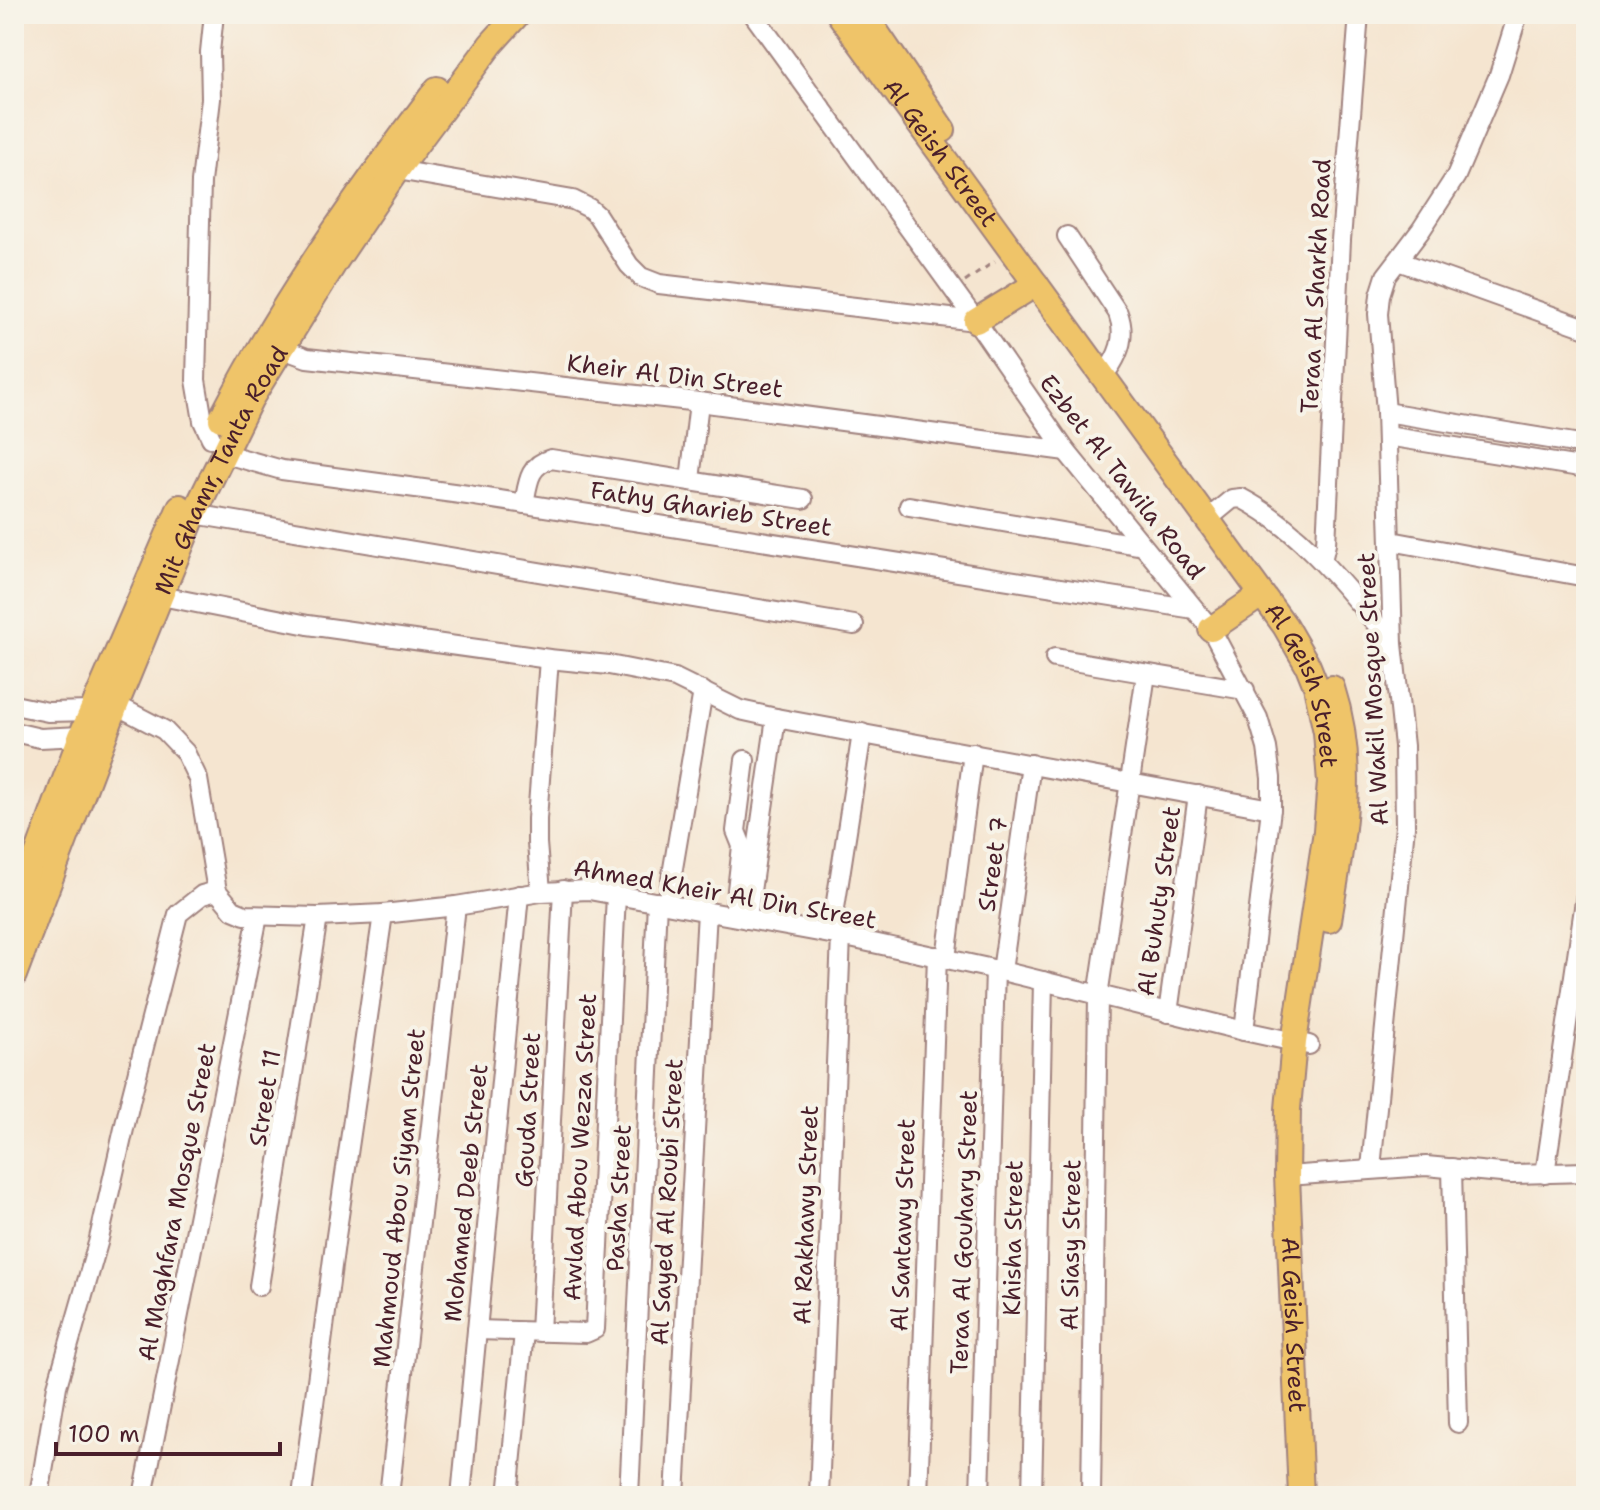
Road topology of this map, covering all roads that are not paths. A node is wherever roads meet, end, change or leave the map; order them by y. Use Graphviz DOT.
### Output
graph roads {
  1 [pos="214,14"];
  2 [pos="495,14"];
  3 [pos="518,14"];
  4 [pos="753,14"];
  5 [pos="839,14"];
  6 [pos="864,14"];
  7 [pos="1359,14"];
  8 [pos="1518,14"];
  9 [pos="397,170"];
  10 [pos="1067,236"];
  11 [pos="1398,261"];
  12 [pos="1036,284"];
  13 [pos="976,321"];
  14 [pos="1586,328"];
  15 [pos="280,348"];
  16 [pos="1108,371"];
  17 [pos="699,402"];
  18 [pos="1386,412"];
  19 [pos="1387,436"];
  20 [pos="1586,445"];
  21 [pos="217,446"];
  22 [pos="1066,451"];
  23 [pos="1586,468"];
  24 [pos="690,480"];
  25 [pos="803,499"];
  26 [pos="524,504"];
  27 [pos="909,506"];
  28 [pos="1215,513"];
  29 [pos="194,514"];
  30 [pos="1391,541"];
  31 [pos="1143,546"];
  32 [pos="1322,561"];
  33 [pos="1586,577"];
  34 [pos="1261,595"];
  35 [pos="161,596"];
  36 [pos="1194,609"];
  37 [pos="854,625"];
  38 [pos="1211,629"];
  39 [pos="1393,644"];
  40 [pos="1055,658"];
  41 [pos="549,659"];
  42 [pos="1146,674"];
  43 [pos="1245,690"];
  44 [pos="703,691"];
  45 [pos="14,705"];
  46 [pos="116,705"];
  47 [pos="1329,706"];
  48 [pos="776,718"];
  49 [pos="92,725"];
  50 [pos="14,732"];
  51 [pos="862,733"];
  52 [pos="973,753"];
  53 [pos="745,760"];
  54 [pos="1031,764"];
  55 [pos="1131,783"];
  56 [pos="1198,795"];
  57 [pos="1271,809"];
  58 [pos="563,890"];
  59 [pos="217,891"];
  60 [pos="541,892"];
  61 [pos="1586,894"];
  62 [pos="519,895"];
  63 [pos="616,895"];
  64 [pos="662,903"];
  65 [pos="456,906"];
  66 [pos="707,911"];
  67 [pos="383,914"];
  68 [pos="258,916"];
  69 [pos="318,917"];
  70 [pos="740,917"];
  71 [pos="14,918"];
  72 [pos="836,935"];
  73 [pos="941,957"];
  74 [pos="998,970"];
  75 [pos="14,975"];
  76 [pos="1043,981"];
  77 [pos="1098,996"];
  78 [pos="1168,1013"];
  79 [pos="1244,1031"];
  80 [pos="1302,1043"];
  81 [pos="1371,1168"];
  82 [pos="1452,1168"];
  83 [pos="1586,1172"];
  84 [pos="1545,1174"];
  85 [pos="1294,1175"];
  86 [pos="259,1286"];
  87 [pos="477,1330"];
  88 [pos="532,1332"];
  89 [pos="1458,1423"];
  90 [pos="39,1496"];
  91 [pos="143,1496"];
  92 [pos="302,1496"];
  93 [pos="389,1496"];
  94 [pos="461,1496"];
  95 [pos="508,1496"];
  96 [pos="629,1496"];
  97 [pos="675,1496"];
  98 [pos="819,1496"];
  99 [pos="918,1496"];
  100 [pos="980,1496"];
  101 [pos="1032,1496"];
  102 [pos="1091,1496"];
  103 [pos="1301,1496"];
  104 [pos="1316,1496"];
  1 -- 21 [label="street"];
  2 -- 21 [label="main road, Mit Ghamr, Tanta Road"];
  3 -- 9 [label="main road, Mit Ghamr, Tanta Road"];
  4 -- 13 [label="street, Ezbet Al Tawila Road"];
  5 -- 12 [label="main road, Al Geish Street"];
  6 -- 16 [label="main road, Al Geish Street"];
  7 -- 32 [label="street, Teraa Al Sharkh Road"];
  8 -- 11 [label="street, Al Wakil Mosque Street"];
  9 -- 13 [label="street"];
  9 -- 15 [label="main road, Mit Ghamr, Tanta Road"];
  10 -- 16 [label="street"];
  11 -- 14 [label="street"];
  11 -- 18 [label="street, Al Wakil Mosque Street"];
  12 -- 13 [label="main road"];
  12 -- 16 [label="main road, Al Geish Street"];
  13 -- 22 [label="street, Ezbet Al Tawila Road"];
  15 -- 17 [label="street, Kheir Al Din Street"];
  15 -- 21 [label="main road, Mit Ghamr, Tanta Road"];
  16 -- 28 [label="main road, Al Geish Street"];
  16 -- 34 [label="main road, Al Geish Street"];
  17 -- 22 [label="street, Kheir Al Din Street"];
  17 -- 24 [label="street"];
  18 -- 19 [label="street, Al Wakil Mosque Street"];
  18 -- 20 [label="street"];
  19 -- 23 [label="street"];
  19 -- 30 [label="street, Al Wakil Mosque Street"];
  21 -- 26 [label="street, Fathy Gharieb Street"];
  21 -- 29 [label="main road, Mit Ghamr, Tanta Road"];
  21 -- 49 [label="main road, Mit Ghamr, Tanta Road"];
  22 -- 31 [label="street, Ezbet Al Tawila Road"];
  24 -- 25 [label="street"];
  24 -- 26 [label="street"];
  26 -- 36 [label="street, Fathy Gharieb Street"];
  27 -- 31 [label="street"];
  28 -- 32 [label="street"];
  28 -- 47 [label="main road, Al Geish Street"];
  29 -- 35 [label="main road, Mit Ghamr, Tanta Road"];
  29 -- 37 [label="street"];
  30 -- 33 [label="street"];
  30 -- 39 [label="street, Al Wakil Mosque Street"];
  31 -- 36 [label="street, Ezbet Al Tawila Road"];
  32 -- 39 [label="street"];
  34 -- 38 [label="main road"];
  34 -- 47 [label="main road, Al Geish Street"];
  35 -- 41 [label="street"];
  35 -- 46 [label="main road, Mit Ghamr, Tanta Road"];
  36 -- 38 [label="street, Ezbet Al Tawila Road"];
  38 -- 43 [label="street, Ezbet Al Tawila Road"];
  39 -- 81 [label="street, Al Wakil Mosque Street"];
  40 -- 42 [label="street"];
  41 -- 44 [label="street"];
  41 -- 60 [label="street"];
  42 -- 43 [label="street"];
  42 -- 55 [label="street, Al Siasy Street"];
  43 -- 57 [label="street, Ezbet Al Tawila Road"];
  44 -- 48 [label="street"];
  44 -- 64 [label="street, Pasha Street"];
  45 -- 49 [label="street"];
  46 -- 49 [label="main road, Mit Ghamr, Tanta Road"];
  46 -- 59 [label="street"];
  47 -- 80 [label="main road, Al Geish Street"];
  48 -- 51 [label="street"];
  48 -- 70 [label="street"];
  49 -- 50 [label="street"];
  49 -- 71 [label="main road, Mit Ghamr, Tanta Road"];
  49 -- 75 [label="main road, Mit Ghamr, Tanta Road"];
  51 -- 52 [label="street"];
  51 -- 72 [label="street, Al Rakhawy Street"];
  52 -- 54 [label="street"];
  52 -- 73 [label="street, Al Santawy Street"];
  53 -- 70 [label="street"];
  54 -- 55 [label="street"];
  54 -- 74 [label="street, Street 7"];
  55 -- 56 [label="street"];
  55 -- 77 [label="street, Al Siasy Street"];
  56 -- 57 [label="street"];
  56 -- 78 [label="street, Al Buhuty Street"];
  57 -- 79 [label="street, Ezbet Al Tawila Road"];
  58 -- 60 [label="street, Ahmed Kheir Al Din Street"];
  58 -- 63 [label="street, Ahmed Kheir Al Din Street"];
  58 -- 88 [label="street, Gouda Street"];
  59 -- 68 [label="street, Ahmed Kheir Al Din Street"];
  59 -- 90 [label="street"];
  60 -- 62 [label="street, Ahmed Kheir Al Din Street"];
  61 -- 84 [label="street"];
  62 -- 65 [label="street, Ahmed Kheir Al Din Street"];
  62 -- 87 [label="street, Mohamed Deeb Street"];
  63 -- 64 [label="street, Ahmed Kheir Al Din Street"];
  63 -- 88 [label="street, Awlad Abou Wezza Street"];
  64 -- 66 [label="street, Ahmed Kheir Al Din Street"];
  64 -- 96 [label="street, Pasha Street"];
  65 -- 67 [label="street, Ahmed Kheir Al Din Street"];
  65 -- 93 [label="street, Mahmoud Abou Siyam Street"];
  66 -- 70 [label="street, Ahmed Kheir Al Din Street"];
  66 -- 97 [label="street, Al Sayed Al Roubi Street"];
  67 -- 69 [label="street, Ahmed Kheir Al Din Street"];
  67 -- 92 [label="street"];
  68 -- 69 [label="street, Ahmed Kheir Al Din Street"];
  68 -- 91 [label="street, Al Maghfara Mosque Street"];
  69 -- 86 [label="street, Street 11"];
  70 -- 72 [label="street, Ahmed Kheir Al Din Street"];
  72 -- 73 [label="street, Ahmed Kheir Al Din Street"];
  72 -- 98 [label="street, Al Rakhawy Street"];
  73 -- 74 [label="street, Ahmed Kheir Al Din Street"];
  73 -- 99 [label="street, Al Santawy Street"];
  74 -- 76 [label="street, Ahmed Kheir Al Din Street"];
  74 -- 100 [label="street, Teraa Al Gouhary Street"];
  76 -- 77 [label="street, Ahmed Kheir Al Din Street"];
  76 -- 101 [label="street, Khisha Street"];
  77 -- 78 [label="street, Ahmed Kheir Al Din Street"];
  77 -- 102 [label="street, Al Siasy Street"];
  78 -- 79 [label="street, Ahmed Kheir Al Din Street"];
  79 -- 80 [label="street, Ahmed Kheir Al Din Street"];
  80 -- 85 [label="main road, Al Geish Street"];
  81 -- 82 [label="street"];
  81 -- 85 [label="street"];
  82 -- 84 [label="street"];
  82 -- 89 [label="street"];
  83 -- 84 [label="street"];
  85 -- 103 [label="main road, Al Geish Street"];
  85 -- 104 [label="main road, Al Geish Street"];
  87 -- 88 [label="street, Awlad Abou Wezza Street"];
  87 -- 94 [label="street, Mohamed Deeb Street"];
  88 -- 95 [label="street, Gouda Street"];
}
